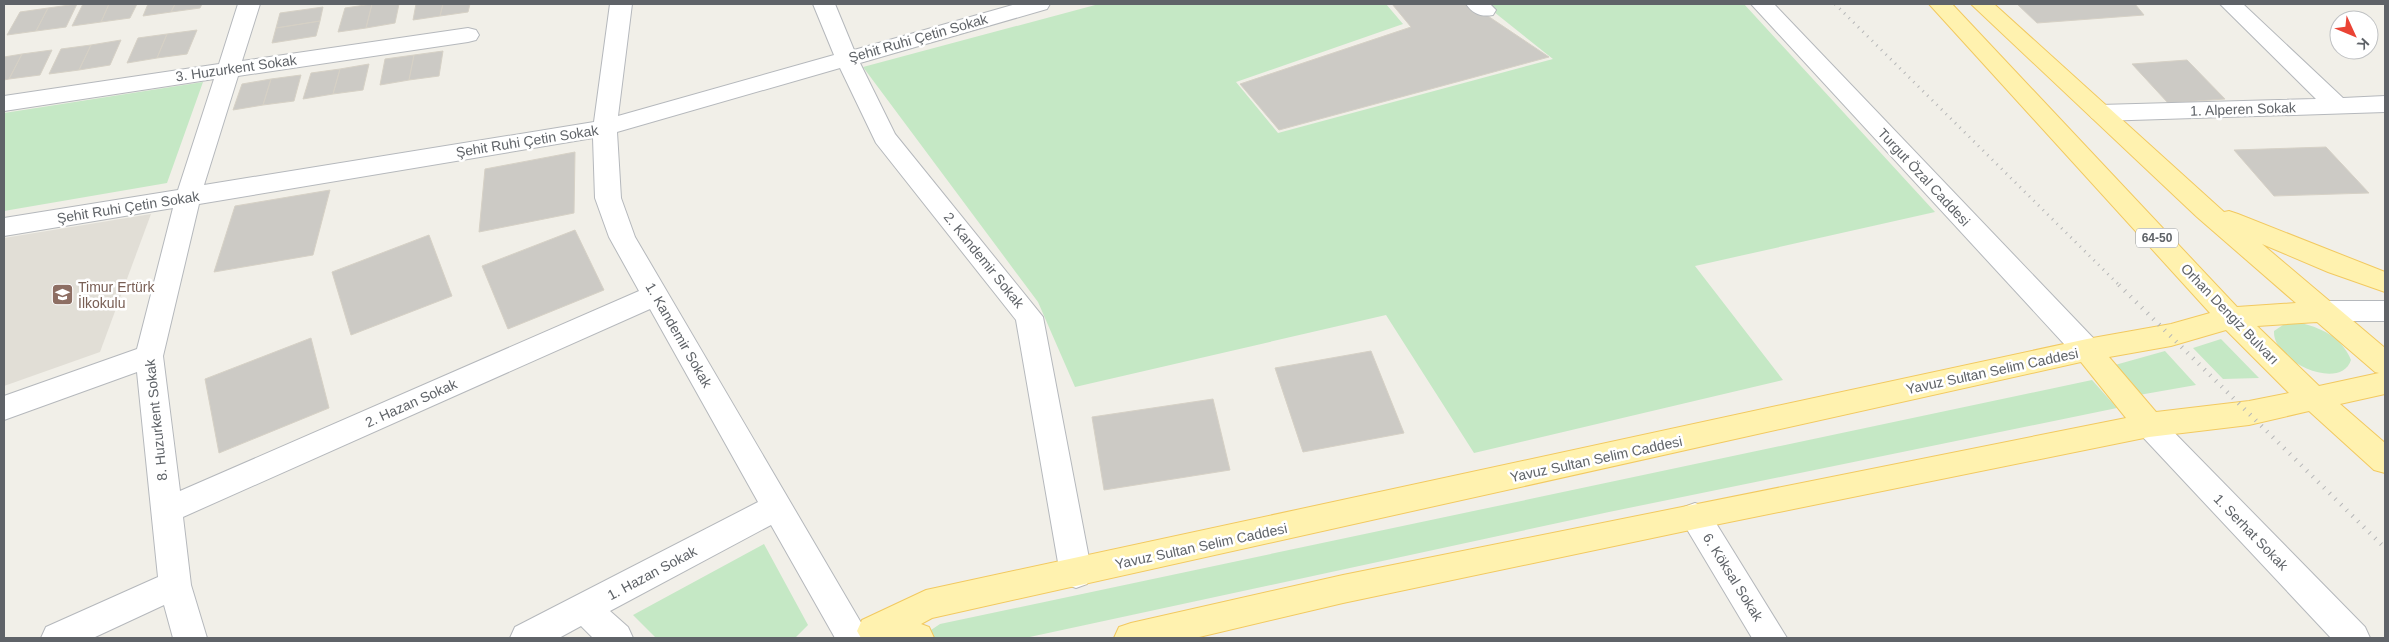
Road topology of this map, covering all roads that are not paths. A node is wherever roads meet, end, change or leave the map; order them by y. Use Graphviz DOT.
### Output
graph roads {
  1 [pos="249,4"];
  2 [pos="621,4"];
  3 [pos="824,4"];
  4 [pos="1039,4"];
  5 [pos="1762,4"];
  6 [pos="1940,4"];
  7 [pos="1982,4"];
  8 [pos="2231,4"];
  9 [pos="468,35"];
  10 [pos="846,58"];
  11 [pos="228,69"];
  12 [pos="4,103"];
  13 [pos="2385,104"];
  14 [pos="2338,106"];
  15 [pos="2100,114"];
  16 [pos="606,128"];
  17 [pos="188,197"];
  18 [pos="2206,211"];
  19 [pos="4,227"];
  20 [pos="2385,282"];
  21 [pos="656,295"];
  22 [pos="2324,311"];
  23 [pos="2385,311"];
  24 [pos="2231,318"];
  25 [pos="2087,350"];
  26 [pos="149,356"];
  27 [pos="2385,364"];
  28 [pos="2385,383"];
  29 [pos="2314,399"];
  30 [pos="4,408"];
  31 [pos="2149,425"];
  32 [pos="2385,461"];
  33 [pos="777,508"];
  34 [pos="166,511"];
  35 [pos="1695,516"];
  36 [pos="1076,574"];
  37 [pos="175,585"];
  38 [pos="585,608"];
  39 [pos="862,636"];
  40 [pos="58,638"];
  41 [pos="190,638"];
  42 [pos="527,638"];
  43 [pos="616,638"];
  44 [pos="917,638"];
  45 [pos="1130,638"];
  46 [pos="1770,638"];
  47 [pos="2353,638"];
  1 -- 11 [label="street, 8. Huzurkent Sokak"];
  2 -- 16 [label="street, 1. Kandemir Sokak"];
  3 -- 10 [label="street, 2. Kandemir Sokak"];
  4 -- 10 [label="street, Şehit Ruhi Çetin Sokak"];
  5 -- 25 [label="street, Turgut Özal Caddesi"];
  6 -- 24 [label="main road, Orhan Dengiz Bulvarı / 64-50"];
  7 -- 15 [label="main road"];
  8 -- 14 [label="street"];
  9 -- 11 [label="street, 3. Huzurkent Sokak"];
  10 -- 16 [label="street, Şehit Ruhi Çetin Sokak"];
  10 -- 36 [label="street, 2. Kandemir Sokak"];
  11 -- 12 [label="street, 3. Huzurkent Sokak"];
  11 -- 17 [label="street, 8. Huzurkent Sokak"];
  13 -- 14 [label="street, 1. Alperen Sokak"];
  14 -- 15 [label="street, 1. Alperen Sokak"];
  15 -- 18 [label="main road"];
  16 -- 17 [label="street, Şehit Ruhi Çetin Sokak"];
  16 -- 21 [label="street, 1. Kandemir Sokak"];
  17 -- 19 [label="street, Şehit Ruhi Çetin Sokak"];
  17 -- 26 [label="street, 8. Huzurkent Sokak"];
  18 -- 20 [label="main road"];
  18 -- 22 [label="main road"];
  21 -- 33 [label="street, 1. Kandemir Sokak"];
  21 -- 34 [label="street, 2. Hazan Sokak"];
  22 -- 23 [label="street"];
  22 -- 24 [label="main road, Yavuz Sultan Selim Caddesi"];
  22 -- 27 [label="main road"];
  24 -- 25 [label="main road, Yavuz Sultan Selim Caddesi"];
  24 -- 29 [label="main road, Orhan Dengiz Bulvarı / 64-50"];
  25 -- 31 [label="main road"];
  25 -- 36 [label="main road, Yavuz Sultan Selim Caddesi"];
  26 -- 30 [label="street"];
  26 -- 34 [label="street, 8. Huzurkent Sokak"];
  28 -- 29 [label="main road"];
  29 -- 31 [label="main road"];
  29 -- 32 [label="main road, Orhan Dengiz Bulvarı / 64-50"];
  31 -- 35 [label="main road"];
  31 -- 47 [label="street, 1. Serhat Sokak"];
  33 -- 38 [label="street, 1. Hazan Sokak"];
  33 -- 39 [label="street, 1. Kandemir Sokak"];
  34 -- 37 [label="street, 8. Huzurkent Sokak"];
  35 -- 45 [label="main road"];
  35 -- 46 [label="street, 6. Köksal Sokak"];
  36 -- 39 [label="main road, Yavuz Sultan Selim Caddesi"];
  37 -- 40 [label="street"];
  37 -- 41 [label="street, 8. Huzurkent Sokak"];
  38 -- 42 [label="street, 1. Hazan Sokak"];
  38 -- 43 [label="street"];
  39 -- 44 [label="main road"];
}
